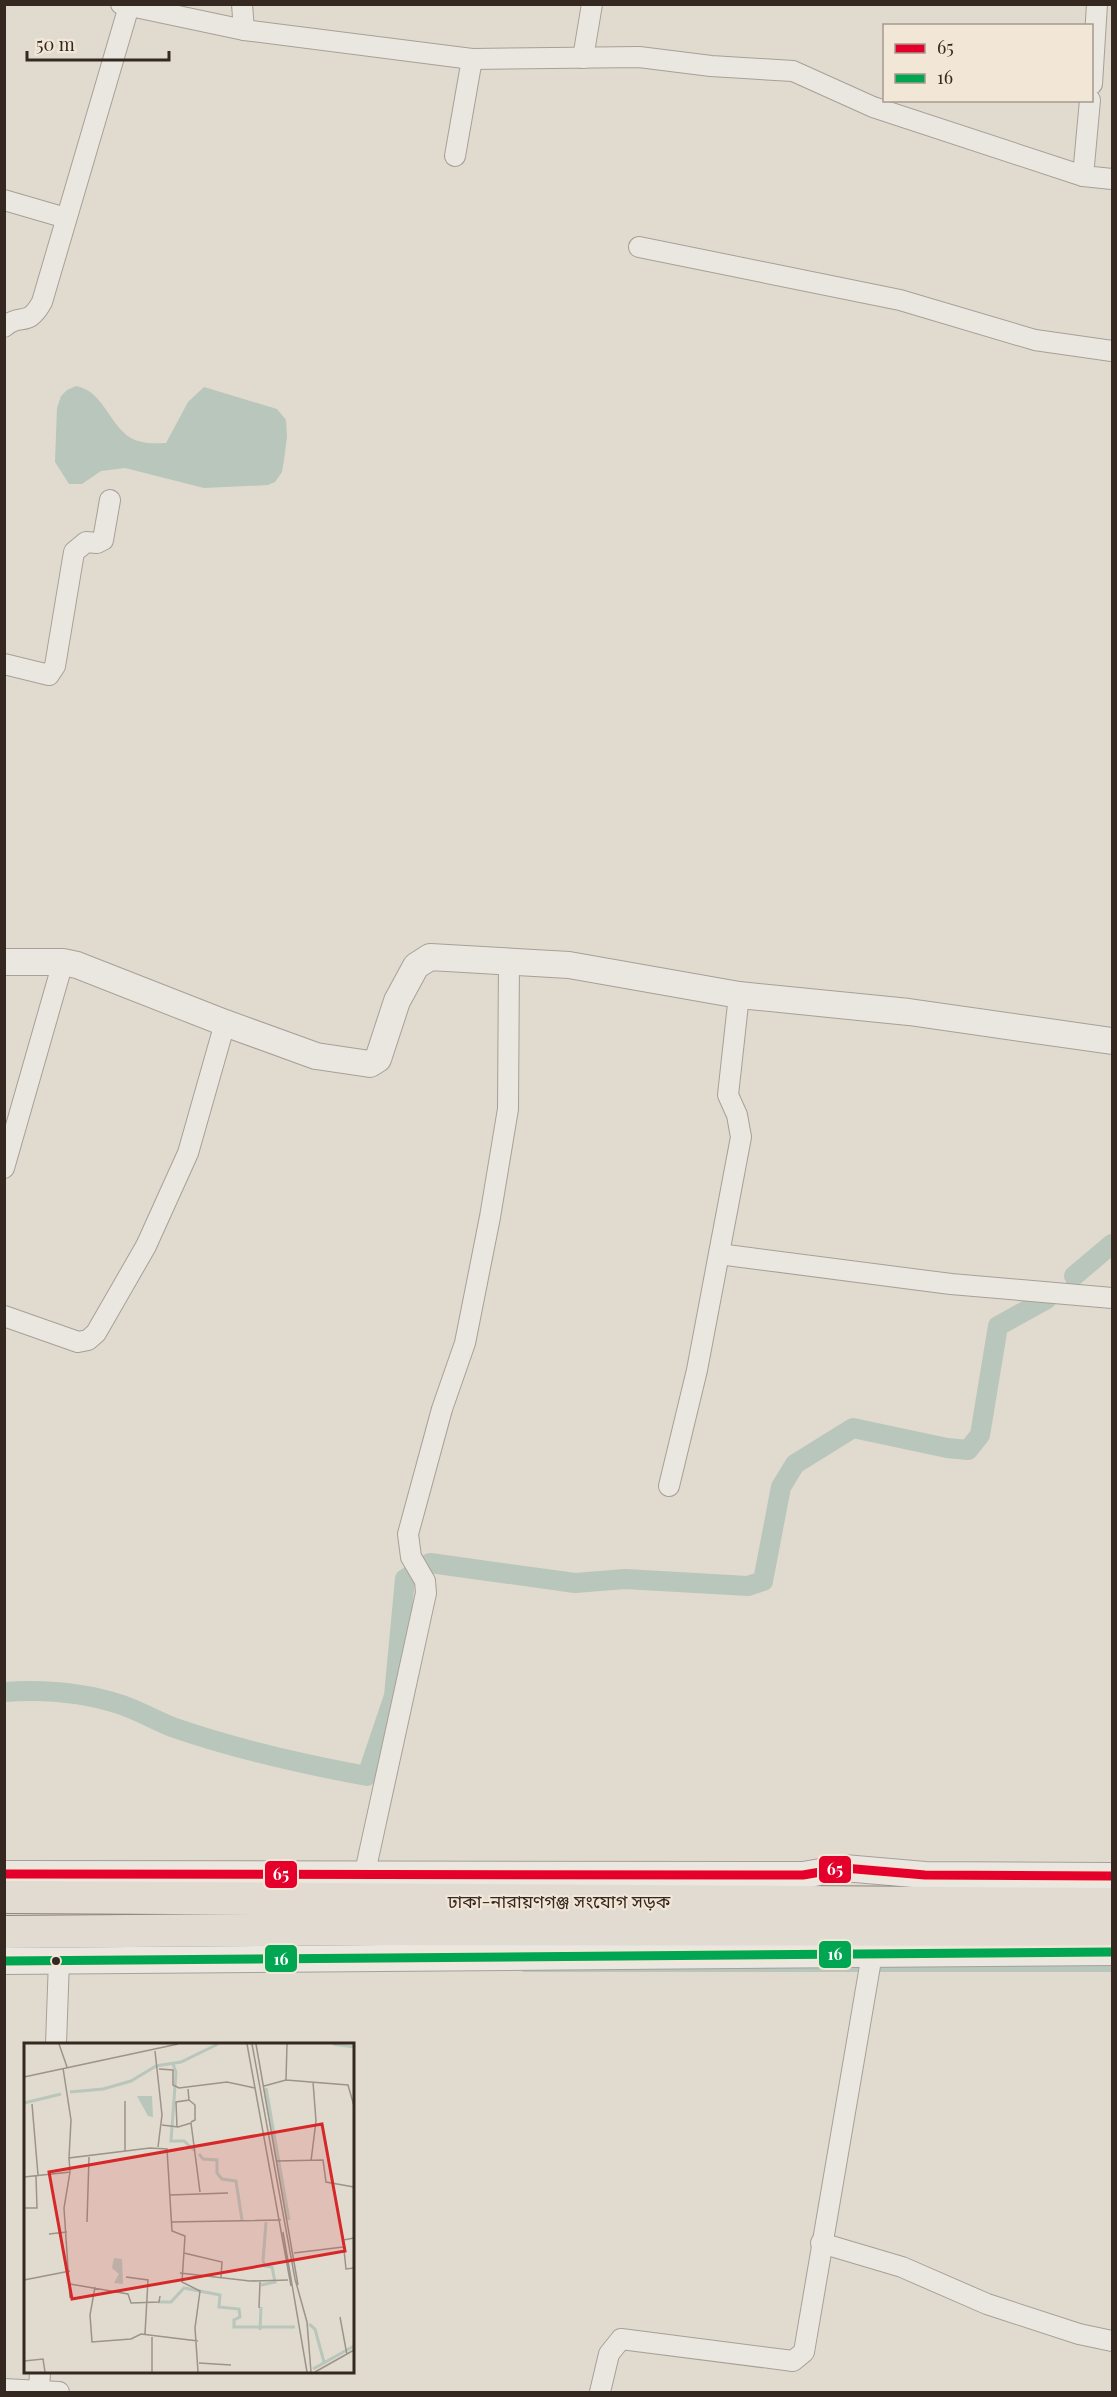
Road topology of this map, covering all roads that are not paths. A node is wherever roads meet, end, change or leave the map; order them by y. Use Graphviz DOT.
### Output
graph roads {
  1 [pos="242,4"];
  2 [pos="592,4"];
  3 [pos="1097,4"];
  4 [pos="125,5"];
  5 [pos="244,30"];
  6 [pos="583,58"];
  7 [pos="472,59"];
  8 [pos="1093,68"];
  9 [pos="1090,102"];
  10 [pos="455,156"];
  11 [pos="1083,176"];
  12 [pos="1113,179"];
  13 [pos="4,200"];
  14 [pos="66,218"];
  15 [pos="639,247"];
  16 [pos="4,327"];
  17 [pos="1113,351"];
  18 [pos="110,500"];
  19 [pos="4,664"];
  20 [pos="509,961"];
  21 [pos="4,962"];
  22 [pos="63,962"];
  23 [pos="739,995"];
  24 [pos="225,1023"];
  25 [pos="1113,1041"];
  26 [pos="4,1168"];
  27 [pos="719,1254"];
  28 [pos="1113,1298"];
  29 [pos="4,1316"];
  30 [pos="669,1486"];
  31 [pos="4,1874"];
  32 [pos="1113,1876"];
  33 [pos="362,1887"];
  34 [pos="4,1897"];
  35 [pos="1113,1904"];
  36 [pos="1113,1930"];
  37 [pos="4,1932"];
  38 [pos="1113,1952"];
  39 [pos="872,1954"];
  40 [pos="4,1960"];
  41 [pos="59,1960"];
  42 [pos="56,2043"];
  43 [pos="821,2243"];
  44 [pos="1113,2341"];
  45 [pos="40,2381"];
  46 [pos="4,2389"];
  47 [pos="59,2392"];
  48 [pos="600,2392"];
  1 -- 5 [label="street"];
  2 -- 6 [label="street"];
  3 -- 8 [label="street"];
  4 -- 5 [label="street"];
  4 -- 14 [label="street"];
  5 -- 7 [label="street"];
  6 -- 7 [label="street"];
  6 -- 11 [label="street"];
  7 -- 10 [label="street"];
  9 -- 11 [label="street"];
  11 -- 12 [label="street"];
  13 -- 14 [label="street"];
  14 -- 16 [label="street"];
  15 -- 17 [label="street"];
  18 -- 19 [label="street"];
  20 -- 23 [label="street"];
  20 -- 24 [label="street"];
  20 -- 33 [label="street"];
  21 -- 22 [label="street"];
  22 -- 24 [label="street"];
  22 -- 26 [label="street"];
  23 -- 25 [label="street"];
  23 -- 27 [label="street"];
  24 -- 29 [label="street"];
  27 -- 28 [label="street"];
  27 -- 30 [label="street"];
  31 -- 33 [label="street"];
  32 -- 33 [label="street"];
  33 -- 34 [label="main road, ঢাকা-নারায়ণগঞ্জ সংযোগ সড়ক"];
  33 -- 35 [label="main road, ঢাকা-নারায়ণগঞ্জ সংযোগ সড়ক"];
  36 -- 37 [label="main road, ঢাকা-নারায়ণগঞ্জ সংযোগ সড়ক"];
  38 -- 39 [label="street"];
  39 -- 41 [label="street"];
  39 -- 43 [label="street"];
  40 -- 41 [label="street"];
  41 -- 42 [label="street"];
  43 -- 44 [label="street"];
  43 -- 48 [label="street"];
  45 -- 46 [label="street"];
  45 -- 47 [label="street"];
}
